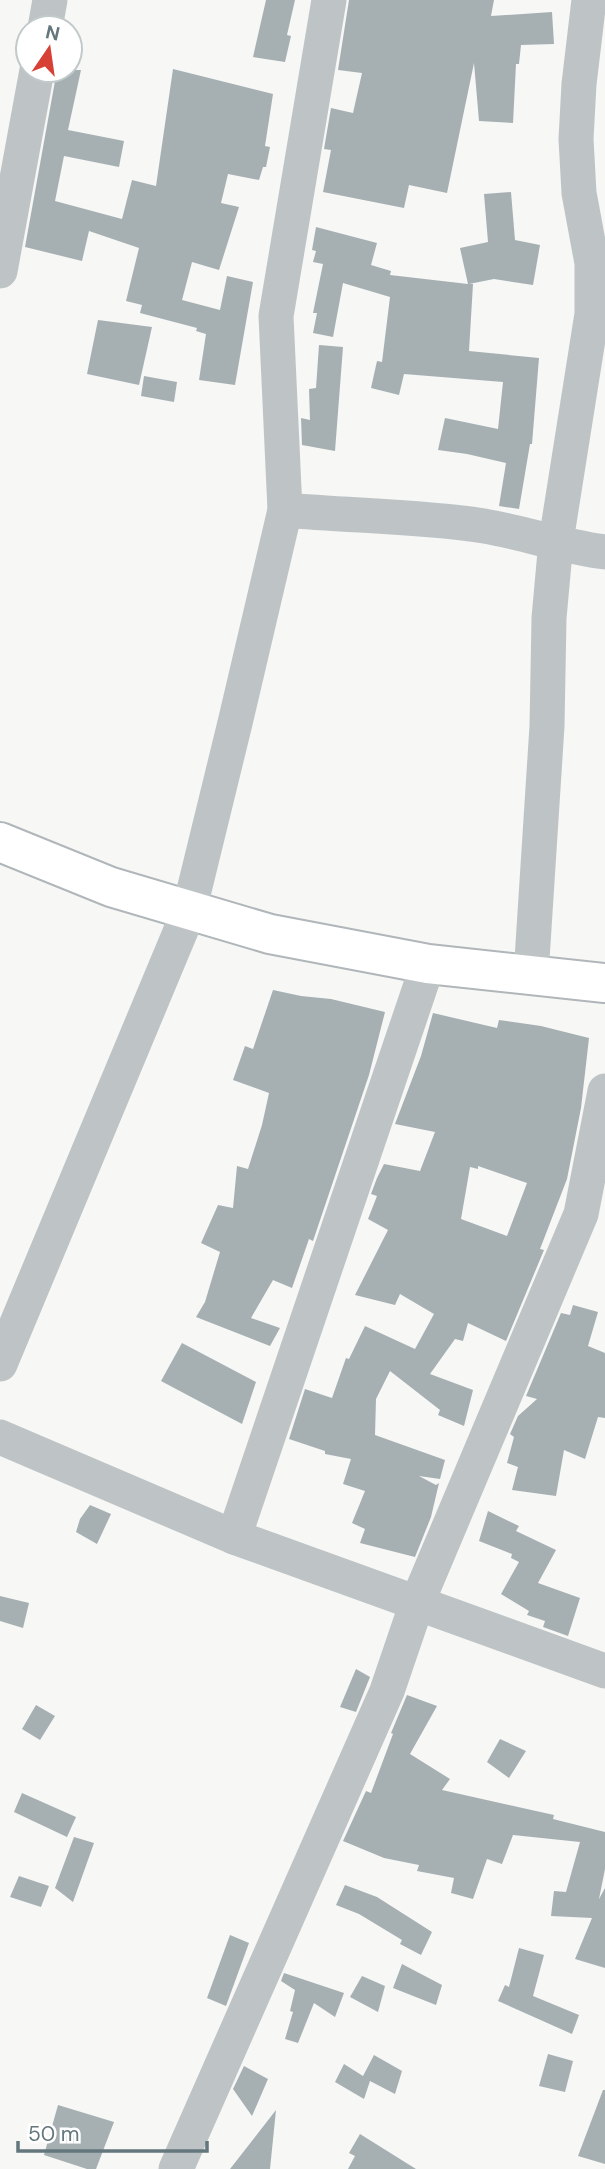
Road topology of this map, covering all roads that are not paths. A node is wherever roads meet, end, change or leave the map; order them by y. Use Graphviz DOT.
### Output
graph roads {
  1 [pos="329,0"];
  2 [pos="589,0"];
  3 [pos="33,84"];
  4 [pos="9,178"];
  5 [pos="0,271"];
  6 [pos="599,315"];
  7 [pos="285,510"];
  8 [pos="556,541"];
  9 [pos="605,552"];
  10 [pos="0,842"];
  11 [pos="189,911"];
  12 [pos="428,964"];
  13 [pos="531,975"];
  14 [pos="605,983"];
  15 [pos="605,1091"];
  16 [pos="0,1364"];
  17 [pos="0,1437"];
  18 [pos="234,1537"];
  19 [pos="417,1603"];
  20 [pos="605,1671"];
  21 [pos="176,2169"];
  1 -- 7 [label="street"];
  2 -- 6 [label="street"];
  3 -- 4 [label="street"];
  4 -- 5 [label="street"];
  6 -- 8 [label="street"];
  7 -- 8 [label="street"];
  7 -- 11 [label="street"];
  8 -- 9 [label="street"];
  8 -- 13 [label="street"];
  10 -- 11 [label="main road"];
  11 -- 12 [label="main road"];
  11 -- 16 [label="street"];
  12 -- 13 [label="main road"];
  12 -- 18 [label="street"];
  13 -- 14 [label="main road"];
  15 -- 19 [label="street"];
  17 -- 18 [label="street"];
  18 -- 19 [label="street"];
  19 -- 20 [label="street"];
  19 -- 21 [label="street"];
}
